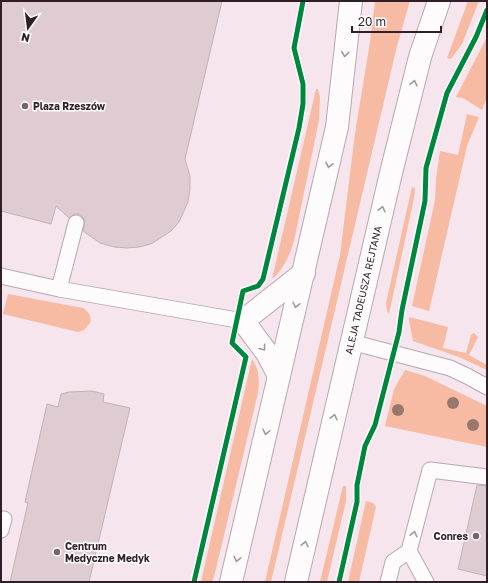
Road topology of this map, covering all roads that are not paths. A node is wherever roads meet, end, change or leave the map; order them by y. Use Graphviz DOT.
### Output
graph roads {
  1 [pos="351,1"];
  2 [pos="440,1"];
  3 [pos="76,223"];
  4 [pos="304,273"];
  5 [pos="1,276"];
  6 [pos="59,289"];
  7 [pos="243,321"];
  8 [pos="352,342"];
  9 [pos="279,376"];
  10 [pos="487,387"];
  11 [pos="487,477"];
  12 [pos="410,551"];
  13 [pos="231,582"];
  14 [pos="296,582"];
  15 [pos="388,582"];
  16 [pos="426,582"];
  1 -- 4 [label="main road, one-way"];
  8 -- 2 [label="main road, ALEJA TADEUSZA REJTANA, one-way"];
  3 -- 6 [label="lane"];
  4 -- 7 [label="main road"];
  4 -- 9 [label="main road, one-way"];
  5 -- 6 [label="lane"];
  6 -- 7 [label="lane"];
  7 -- 9 [label="main road, one-way"];
  8 -- 10 [label="lane"];
  14 -- 8 [label="main road, ALEJA TADEUSZA REJTANA, one-way"];
  9 -- 13 [label="main road, one-way"];
  12 -- 11 [label="lane, one-way"];
  12 -- 15 [label="lane"];
  12 -- 16 [label="lane"];
}
